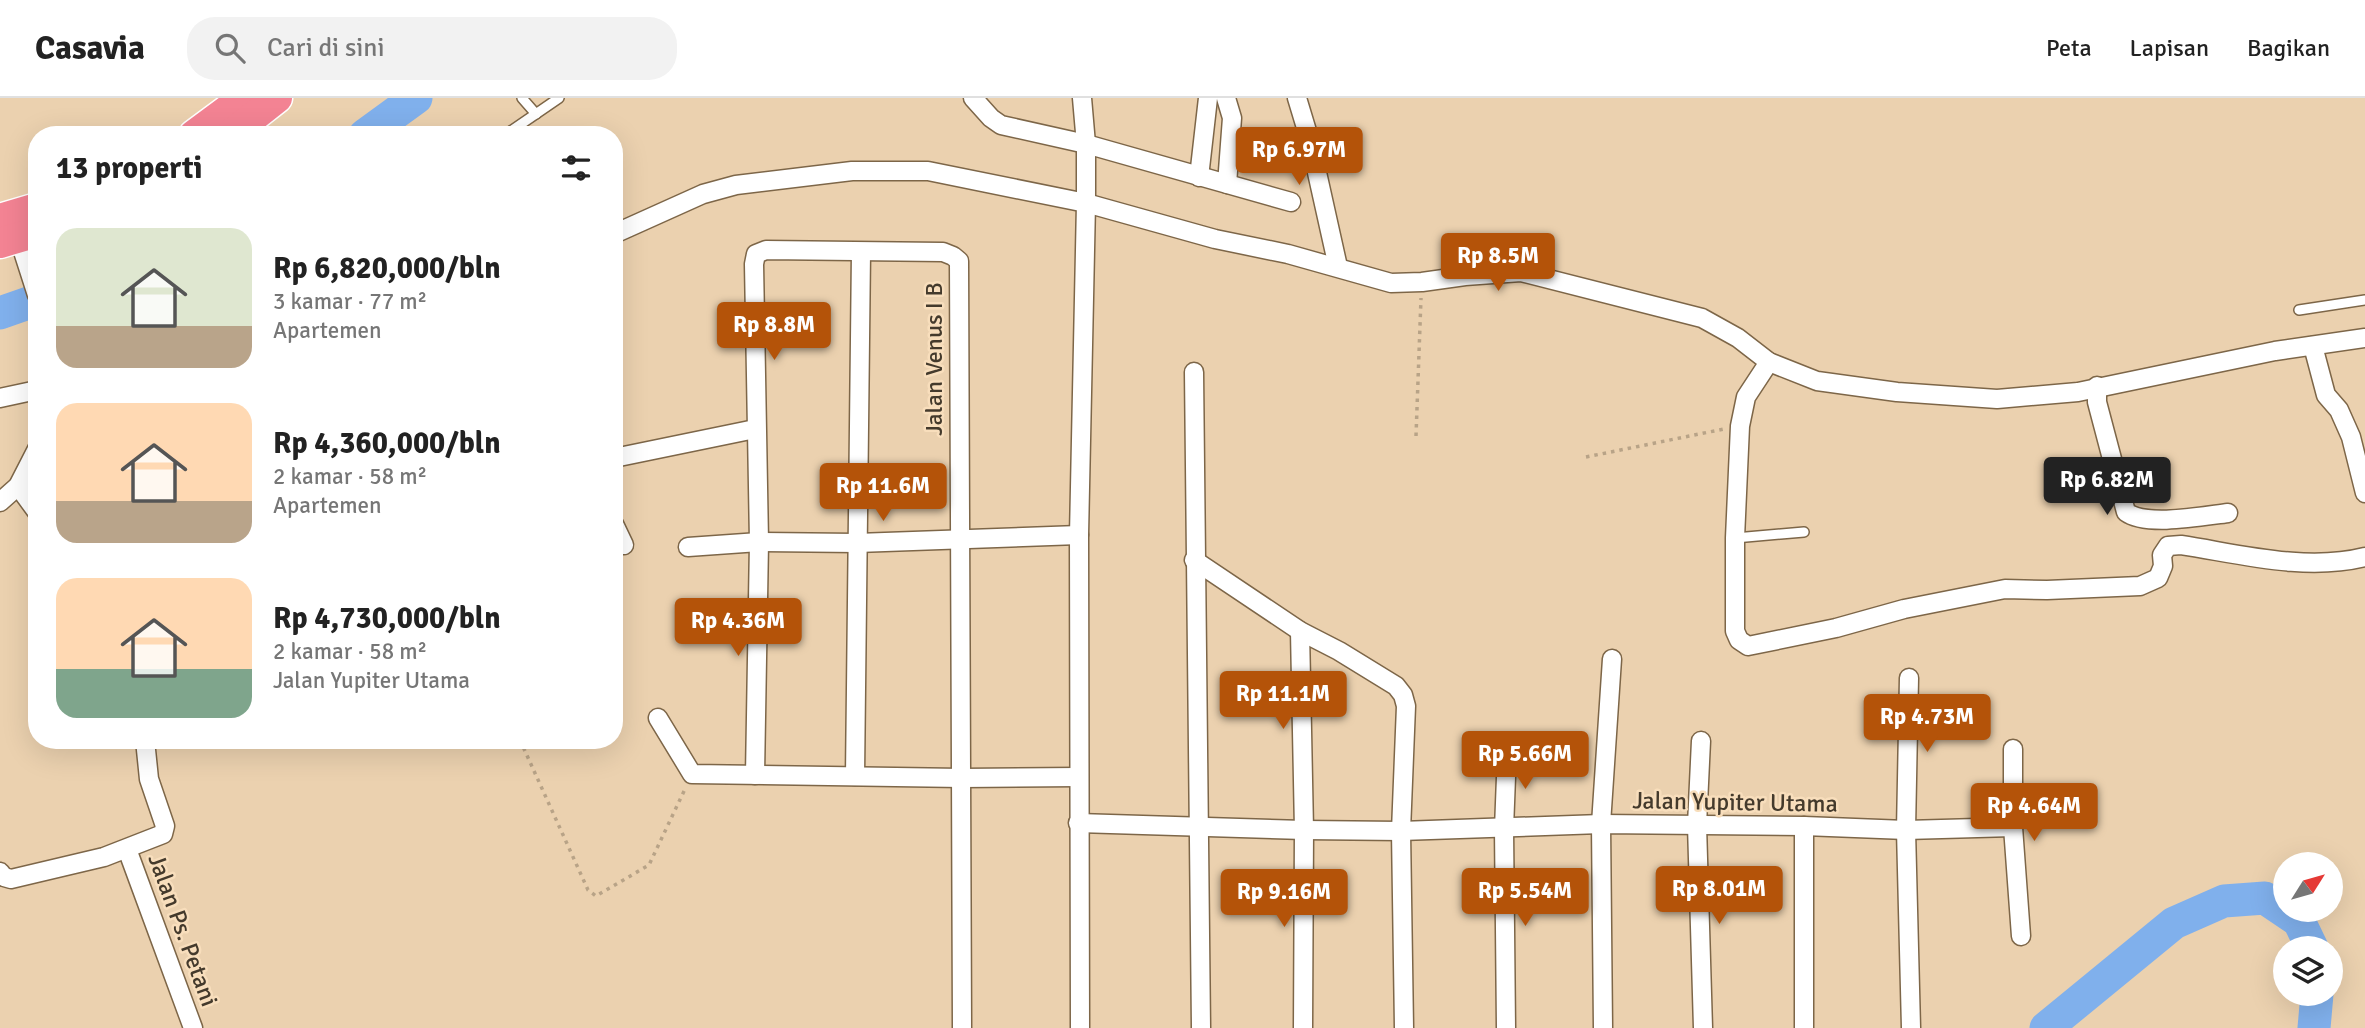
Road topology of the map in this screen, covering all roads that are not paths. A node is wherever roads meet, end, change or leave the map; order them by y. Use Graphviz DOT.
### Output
graph roads {
  1 [pos="277,98"];
  2 [pos="522,98"];
  3 [pos="559,98"];
  4 [pos="973,98"];
  5 [pos="1082,98"];
  6 [pos="1208,98"];
  7 [pos="1226,98"];
  8 [pos="1297,98"];
  9 [pos="234,113"];
  10 [pos="536,114"];
  11 [pos="210,126"];
  12 [pos="518,126"];
  13 [pos="1086,144"];
  14 [pos="1199,177"];
  15 [pos="1227,184"];
  16 [pos="1291,202"];
  17 [pos="1086,203"];
  18 [pos="28,218"];
  19 [pos="623,230"];
  20 [pos="14,233"];
  21 [pos="861,252"];
  22 [pos="1338,267"];
  23 [pos="28,271"];
  24 [pos="2365,300"];
  25 [pos="2299,310"];
  26 [pos="2365,338"];
  27 [pos="2314,346"];
  28 [pos="1769,362"];
  29 [pos="1194,372"];
  30 [pos="2096,386"];
  31 [pos="28,392"];
  32 [pos="0,398"];
  33 [pos="755,429"];
  34 [pos="623,456"];
  35 [pos="28,467"];
  36 [pos="18,486"];
  37 [pos="2365,493"];
  38 [pos="28,500"];
  39 [pos="0,502"];
  40 [pos="2228,513"];
  41 [pos="1804,532"];
  42 [pos="1079,535"];
  43 [pos="1735,538"];
  44 [pos="959,540"];
  45 [pos="759,542"];
  46 [pos="857,543"];
  47 [pos="688,547"];
  48 [pos="2365,557"];
  49 [pos="1194,560"];
  50 [pos="1300,631"];
  51 [pos="1612,659"];
  52 [pos="1909,678"];
  53 [pos="658,718"];
  54 [pos="1701,741"];
  55 [pos="146,749"];
  56 [pos="2013,749"];
  57 [pos="1507,751"];
  58 [pos="755,775"];
  59 [pos="855,776"];
  60 [pos="1079,777"];
  61 [pos="962,778"];
  62 [pos="1078,823"];
  63 [pos="1601,824"];
  64 [pos="1697,825"];
  65 [pos="1804,826"];
  66 [pos="1200,827"];
  67 [pos="2013,827"];
  68 [pos="1504,828"];
  69 [pos="1304,830"];
  70 [pos="1906,830"];
  71 [pos="1401,831"];
  72 [pos="127,849"];
  73 [pos="0,872"];
  74 [pos="2021,936"];
  75 [pos="193,1028"];
  76 [pos="962,1028"];
  77 [pos="1080,1028"];
  78 [pos="1201,1028"];
  79 [pos="1303,1028"];
  80 [pos="1404,1028"];
  81 [pos="1506,1028"];
  82 [pos="1603,1028"];
  83 [pos="1703,1028"];
  84 [pos="1804,1028"];
  85 [pos="1911,1028"];
  1 -- 9 [label="highway"];
  2 -- 10 [label="lane"];
  3 -- 10 [label="lane"];
  4 -- 13 [label="street"];
  5 -- 13 [label="street"];
  6 -- 14 [label="street"];
  7 -- 15 [label="street"];
  8 -- 22 [label="street"];
  9 -- 11 [label="highway"];
  10 -- 12 [label="lane"];
  13 -- 14 [label="street"];
  13 -- 17 [label="street"];
  14 -- 15 [label="street"];
  15 -- 16 [label="street"];
  17 -- 19 [label="street"];
  17 -- 22 [label="street"];
  17 -- 42 [label="street"];
  18 -- 20 [label="highway"];
  20 -- 23 [label="street"];
  21 -- 33 [label="street"];
  21 -- 44 [label="street, Jalan Venus I B"];
  21 -- 46 [label="street"];
  22 -- 28 [label="street"];
  24 -- 25 [label="lane"];
  26 -- 27 [label="street"];
  27 -- 30 [label="street"];
  27 -- 37 [label="street"];
  28 -- 30 [label="street"];
  28 -- 43 [label="street"];
  29 -- 49 [label="street"];
  30 -- 40 [label="street"];
  31 -- 32 [label="street"];
  33 -- 34 [label="street"];
  33 -- 45 [label="street"];
  35 -- 36 [label="street"];
  36 -- 38 [label="street"];
  36 -- 39 [label="street"];
  41 -- 43 [label="lane"];
  42 -- 44 [label="street"];
  42 -- 60 [label="street"];
  43 -- 48 [label="street"];
  44 -- 46 [label="street"];
  44 -- 61 [label="street, Jalan Venus I B"];
  45 -- 46 [label="street"];
  45 -- 47 [label="street"];
  45 -- 58 [label="street"];
  46 -- 59 [label="street"];
  49 -- 50 [label="street"];
  49 -- 66 [label="street"];
  50 -- 69 [label="street"];
  50 -- 71 [label="street"];
  51 -- 63 [label="street"];
  52 -- 70 [label="street"];
  53 -- 58 [label="street"];
  54 -- 64 [label="street"];
  55 -- 72 [label="street"];
  56 -- 67 [label="street"];
  57 -- 68 [label="street"];
  58 -- 59 [label="street"];
  59 -- 61 [label="street"];
  60 -- 61 [label="street"];
  60 -- 62 [label="street"];
  61 -- 76 [label="street, Jalan Venus I B"];
  62 -- 66 [label="street, Jalan Yupiter Utama"];
  62 -- 77 [label="street"];
  63 -- 64 [label="street, Jalan Yupiter Utama"];
  63 -- 68 [label="street, Jalan Yupiter Utama"];
  63 -- 82 [label="street"];
  64 -- 65 [label="street, Jalan Yupiter Utama"];
  64 -- 83 [label="street"];
  65 -- 70 [label="street, Jalan Yupiter Utama"];
  65 -- 84 [label="street"];
  66 -- 69 [label="street, Jalan Yupiter Utama"];
  66 -- 78 [label="street"];
  67 -- 70 [label="street, Jalan Yupiter Utama"];
  67 -- 74 [label="street"];
  68 -- 71 [label="street, Jalan Yupiter Utama"];
  68 -- 81 [label="street"];
  69 -- 71 [label="street, Jalan Yupiter Utama"];
  69 -- 79 [label="street"];
  70 -- 85 [label="street"];
  71 -- 80 [label="street"];
  72 -- 73 [label="street"];
  72 -- 75 [label="street, Jalan Ps. Petani"];
}
